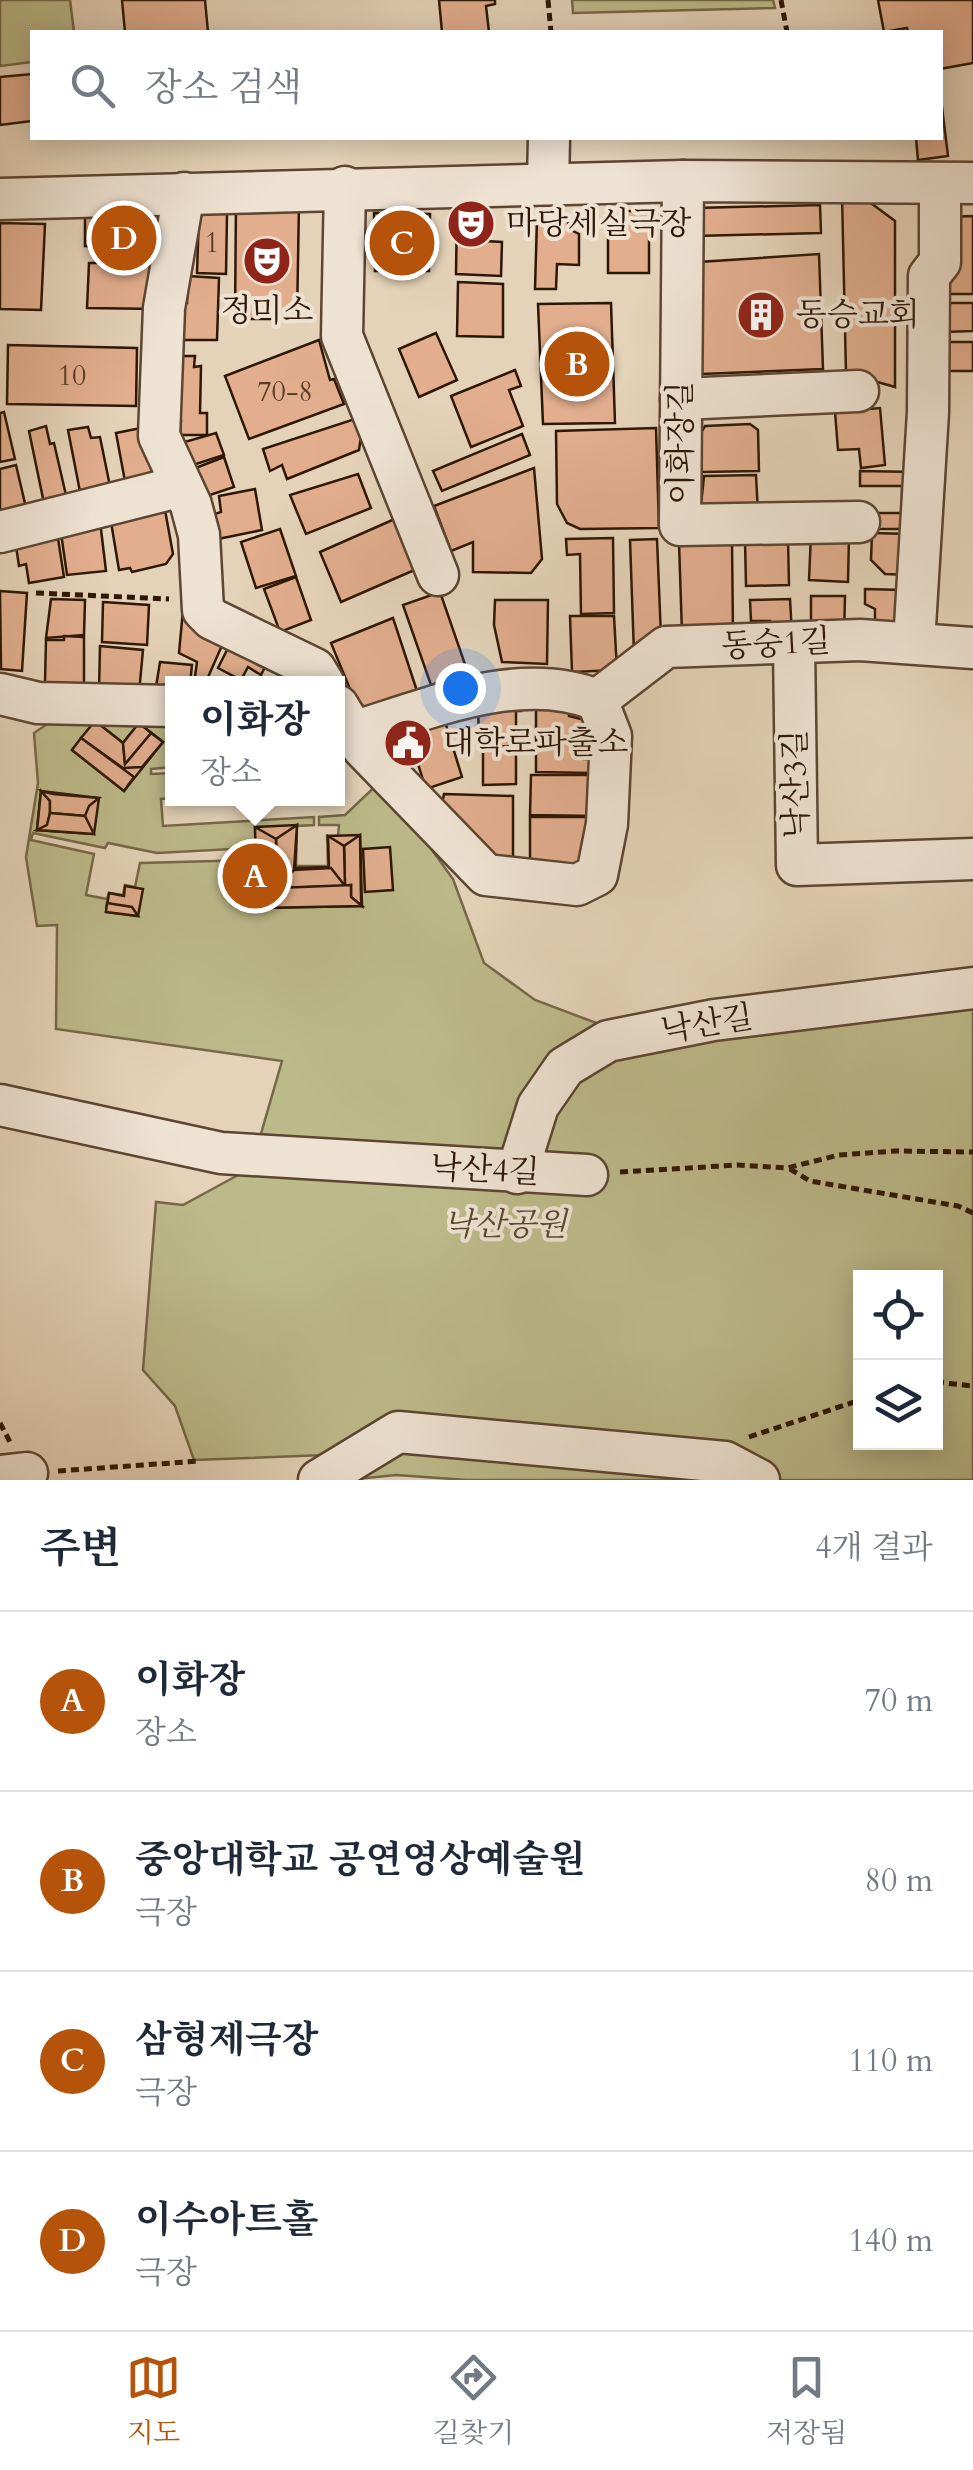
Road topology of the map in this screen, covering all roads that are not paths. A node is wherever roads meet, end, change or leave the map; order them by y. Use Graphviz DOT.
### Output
graph roads {
  1 [pos="549,140"];
  2 [pos="683,182"];
  3 [pos="548,184"];
  4 [pos="957,184"];
  5 [pos="345,187"];
  6 [pos="184,194"];
  7 [pos="0,199"];
  8 [pos="858,391"];
  9 [pos="681,399"];
  10 [pos="182,486"];
  11 [pos="859,522"];
  12 [pos="0,532"];
  13 [pos="438,575"];
  14 [pos="794,644"];
  15 [pos="914,644"];
  16 [pos="973,648"];
  17 [pos="280,670"];
  18 [pos="319,676"];
  19 [pos="0,694"];
  20 [pos="596,700"];
  21 [pos="165,706"];
  22 [pos="345,719"];
  23 [pos="972,860"];
  24 [pos="973,988"];
  25 [pos="0,1104"];
  26 [pos="517,1174"];
  27 [pos="587,1175"];
  28 [pos="742,1471"];
  29 [pos="319,1480"];
  1 -- 3 [label="street"];
  2 -- 3 [label="street"];
  2 -- 4 [label="street"];
  2 -- 9 [label="street, 이화장길"];
  3 -- 5 [label="street"];
  4 -- 15 [label="street"];
  5 -- 6 [label="street"];
  5 -- 13 [label="street"];
  6 -- 7 [label="street"];
  6 -- 10 [label="street"];
  8 -- 9 [label="street"];
  9 -- 11 [label="street, 이화장길"];
  10 -- 12 [label="street"];
  10 -- 17 [label="street"];
  14 -- 15 [label="street, 동숭1길"];
  14 -- 20 [label="street, 동숭1길"];
  14 -- 23 [label="street, 낙산3길"];
  15 -- 16 [label="street, 동숭1길"];
  17 -- 18 [label="street"];
  19 -- 21 [label="street"];
  20 -- 22 [label="street"];
  20 -- 22 [label="street"];
  24 -- 26 [label="street, 낙산길"];
  25 -- 26 [label="street, 낙산4길"];
  26 -- 27 [label="street, 낙산4길"];
  28 -- 29 [label="street"];
}
